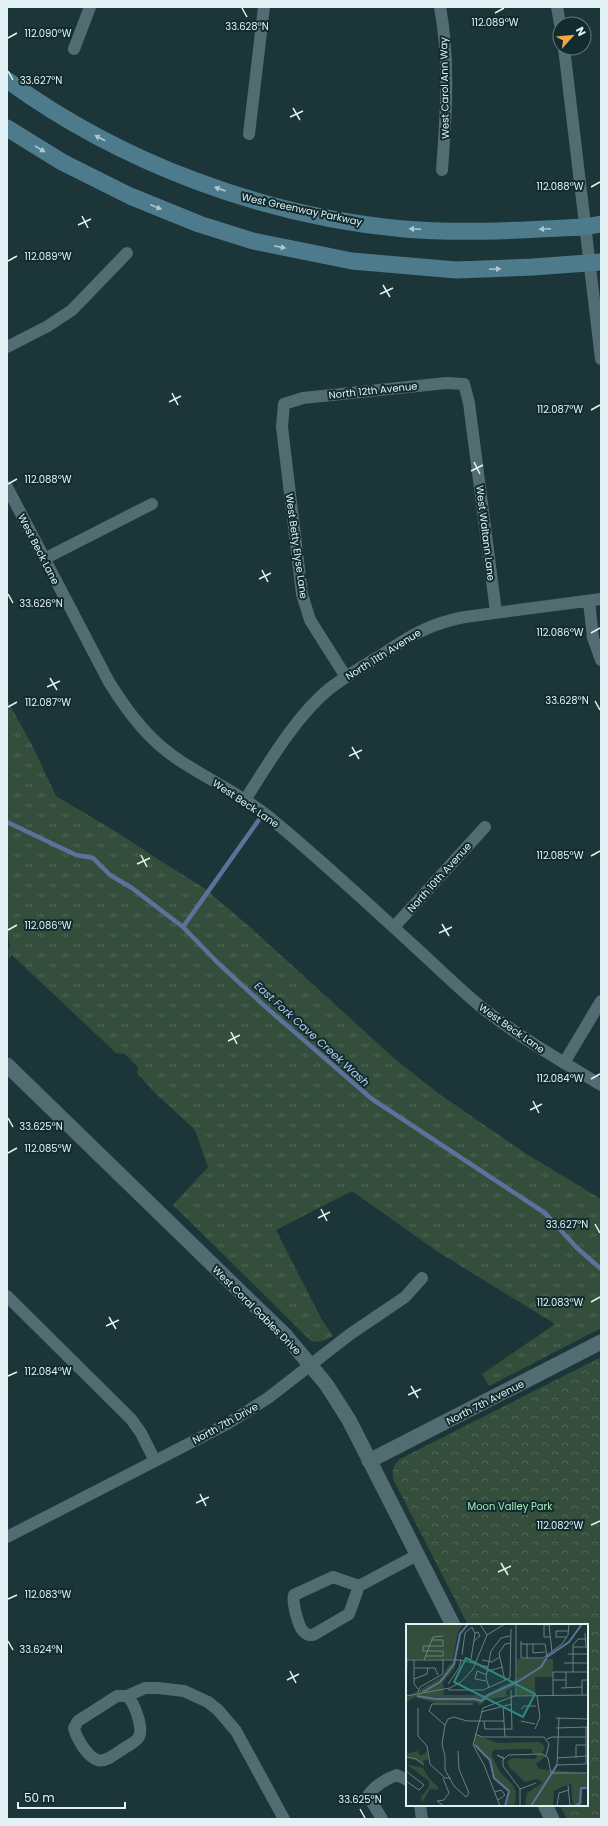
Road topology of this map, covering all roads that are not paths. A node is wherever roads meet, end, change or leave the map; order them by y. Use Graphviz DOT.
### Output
graph roads {
  1 [pos="90,7"];
  2 [pos="264,7"];
  3 [pos="440,7"];
  4 [pos="74,49"];
  5 [pos="565,56"];
  6 [pos="7,80"];
  7 [pos="7,128"];
  8 [pos="249,134"];
  9 [pos="442,170"];
  10 [pos="601,224"];
  11 [pos="584,227"];
  12 [pos="127,253"];
  13 [pos="595,263"];
  14 [pos="7,347"];
  15 [pos="601,359"];
  16 [pos="464,384"];
  17 [pos="284,404"];
  18 [pos="7,487"];
  19 [pos="152,504"];
  20 [pos="44,559"];
  21 [pos="601,599"];
  22 [pos="588,601"];
  23 [pos="496,612"];
  24 [pos="601,660"];
  25 [pos="346,677"];
  26 [pos="245,800"];
  27 [pos="485,827"];
  28 [pos="394,927"];
  29 [pos="601,1001"];
  30 [pos="564,1063"];
  31 [pos="7,1065"];
  32 [pos="601,1085"];
  33 [pos="422,1278"];
  34 [pos="7,1296"];
  35 [pos="601,1342"];
  36 [pos="311,1366"];
  37 [pos="155,1461"];
  38 [pos="369,1461"];
  39 [pos="7,1537"];
  40 [pos="417,1555"];
  41 [pos="359,1586"];
  42 [pos="452,1624"];
  43 [pos="127,1696"];
  44 [pos="406,1780"];
  45 [pos="420,1806"];
  46 [pos="546,1806"];
  47 [pos="284,1819"];
  48 [pos="382,1819"];
  49 [pos="422,1819"];
  50 [pos="552,1819"];
  1 -- 4 [label="street"];
  2 -- 8 [label="street"];
  3 -- 9 [label="street, West Carol Ann Way"];
  5 -- 11 [label="street"];
  11 -- 6 [label="main road, West Greenway Parkway, one-way"];
  7 -- 13 [label="main road, one-way"];
  10 -- 11 [label="main road, West Greenway Parkway"];
  11 -- 13 [label="street"];
  12 -- 14 [label="street"];
  13 -- 15 [label="street"];
  16 -- 17 [label="street, North 12th Avenue"];
  16 -- 23 [label="street, West Waltann Lane"];
  17 -- 25 [label="street, West Betty Elyse Lane"];
  18 -- 20 [label="street, West Beck Lane"];
  19 -- 20 [label="street"];
  20 -- 26 [label="street, West Beck Lane"];
  21 -- 22 [label="street, North 11th Avenue"];
  22 -- 23 [label="street, North 11th Avenue"];
  22 -- 24 [label="street"];
  23 -- 25 [label="street, North 11th Avenue"];
  25 -- 26 [label="street, North 11th Avenue"];
  26 -- 28 [label="street, West Beck Lane"];
  27 -- 28 [label="street, North 10th Avenue"];
  28 -- 30 [label="street, West Beck Lane"];
  29 -- 30 [label="street"];
  30 -- 32 [label="street, West Beck Lane"];
  31 -- 36 [label="street, West Coral Gables Drive"];
  33 -- 36 [label="street, North 7th Drive"];
  34 -- 37 [label="street"];
  35 -- 38 [label="street, North 7th Avenue"];
  36 -- 37 [label="street, North 7th Drive"];
  36 -- 38 [label="street, West Coral Gables Drive"];
  37 -- 39 [label="street, North 7th Drive"];
  38 -- 40 [label="street, West Coral Gables Drive"];
  40 -- 41 [label="street"];
  40 -- 42 [label="street, West Coral Gables Drive"];
  41 -- 41 [label="street"];
  43 -- 43 [label="street"];
  43 -- 47 [label="street"];
  44 -- 48 [label="street"];
  45 -- 49 [label="street"];
  46 -- 50 [label="street"];
}
